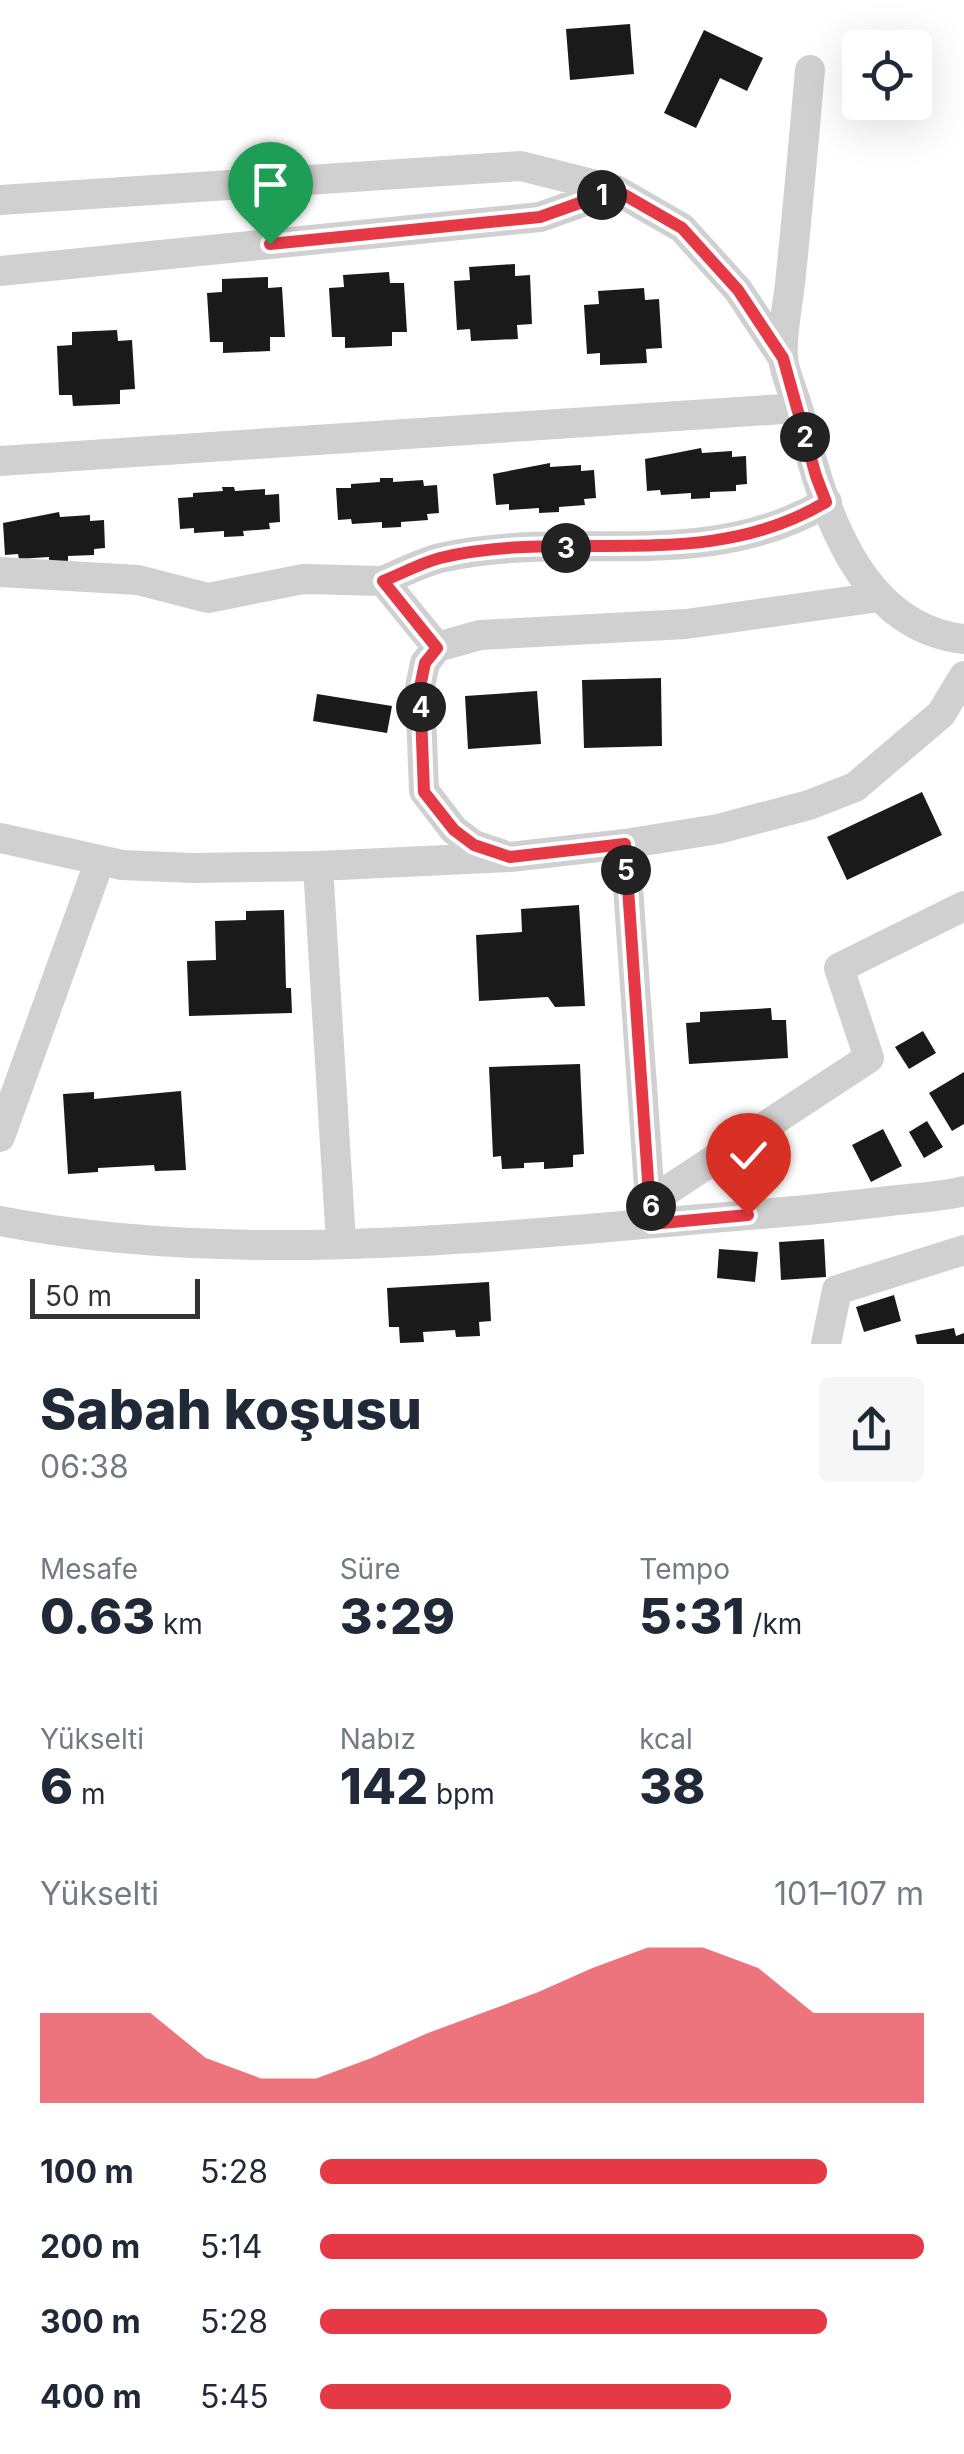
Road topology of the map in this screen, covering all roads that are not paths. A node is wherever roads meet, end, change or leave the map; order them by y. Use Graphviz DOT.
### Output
graph roads {
  1 [pos="810,70"];
  2 [pos="616,190"];
  3 [pos="0,200"];
  4 [pos="0,271"];
  5 [pos="783,358"];
  6 [pos="798,408"];
  7 [pos="0,461"];
  8 [pos="826,502"];
  9 [pos="0,572"];
  10 [pos="383,581"];
  11 [pos="878,597"];
  12 [pos="964,638"];
  13 [pos="437,648"];
  14 [pos="964,676"];
  15 [pos="0,838"];
  16 [pos="625,844"];
  17 [pos="510,857"];
  18 [pos="100,860"];
  19 [pos="318,866"];
  20 [pos="964,906"];
  21 [pos="0,1138"];
  22 [pos="964,1191"];
  23 [pos="651,1212"];
  24 [pos="0,1221"];
  25 [pos="342,1242"];
  26 [pos="964,1250"];
  27 [pos="826,1344"];
  1 -- 5 [label="street"];
  2 -- 3 [label="street"];
  2 -- 4 [label="street"];
  2 -- 5 [label="street"];
  5 -- 6 [label="street"];
  6 -- 7 [label="street"];
  6 -- 8 [label="street"];
  8 -- 10 [label="street"];
  8 -- 11 [label="street"];
  9 -- 10 [label="street"];
  10 -- 13 [label="street"];
  11 -- 12 [label="street"];
  11 -- 13 [label="street"];
  13 -- 17 [label="street"];
  14 -- 16 [label="street"];
  15 -- 18 [label="street"];
  16 -- 17 [label="street"];
  16 -- 23 [label="street"];
  17 -- 19 [label="street"];
  18 -- 19 [label="street"];
  18 -- 21 [label="street"];
  19 -- 25 [label="street"];
  20 -- 23 [label="street"];
  22 -- 23 [label="street"];
  23 -- 25 [label="street"];
  24 -- 25 [label="street"];
  26 -- 27 [label="street"];
}
